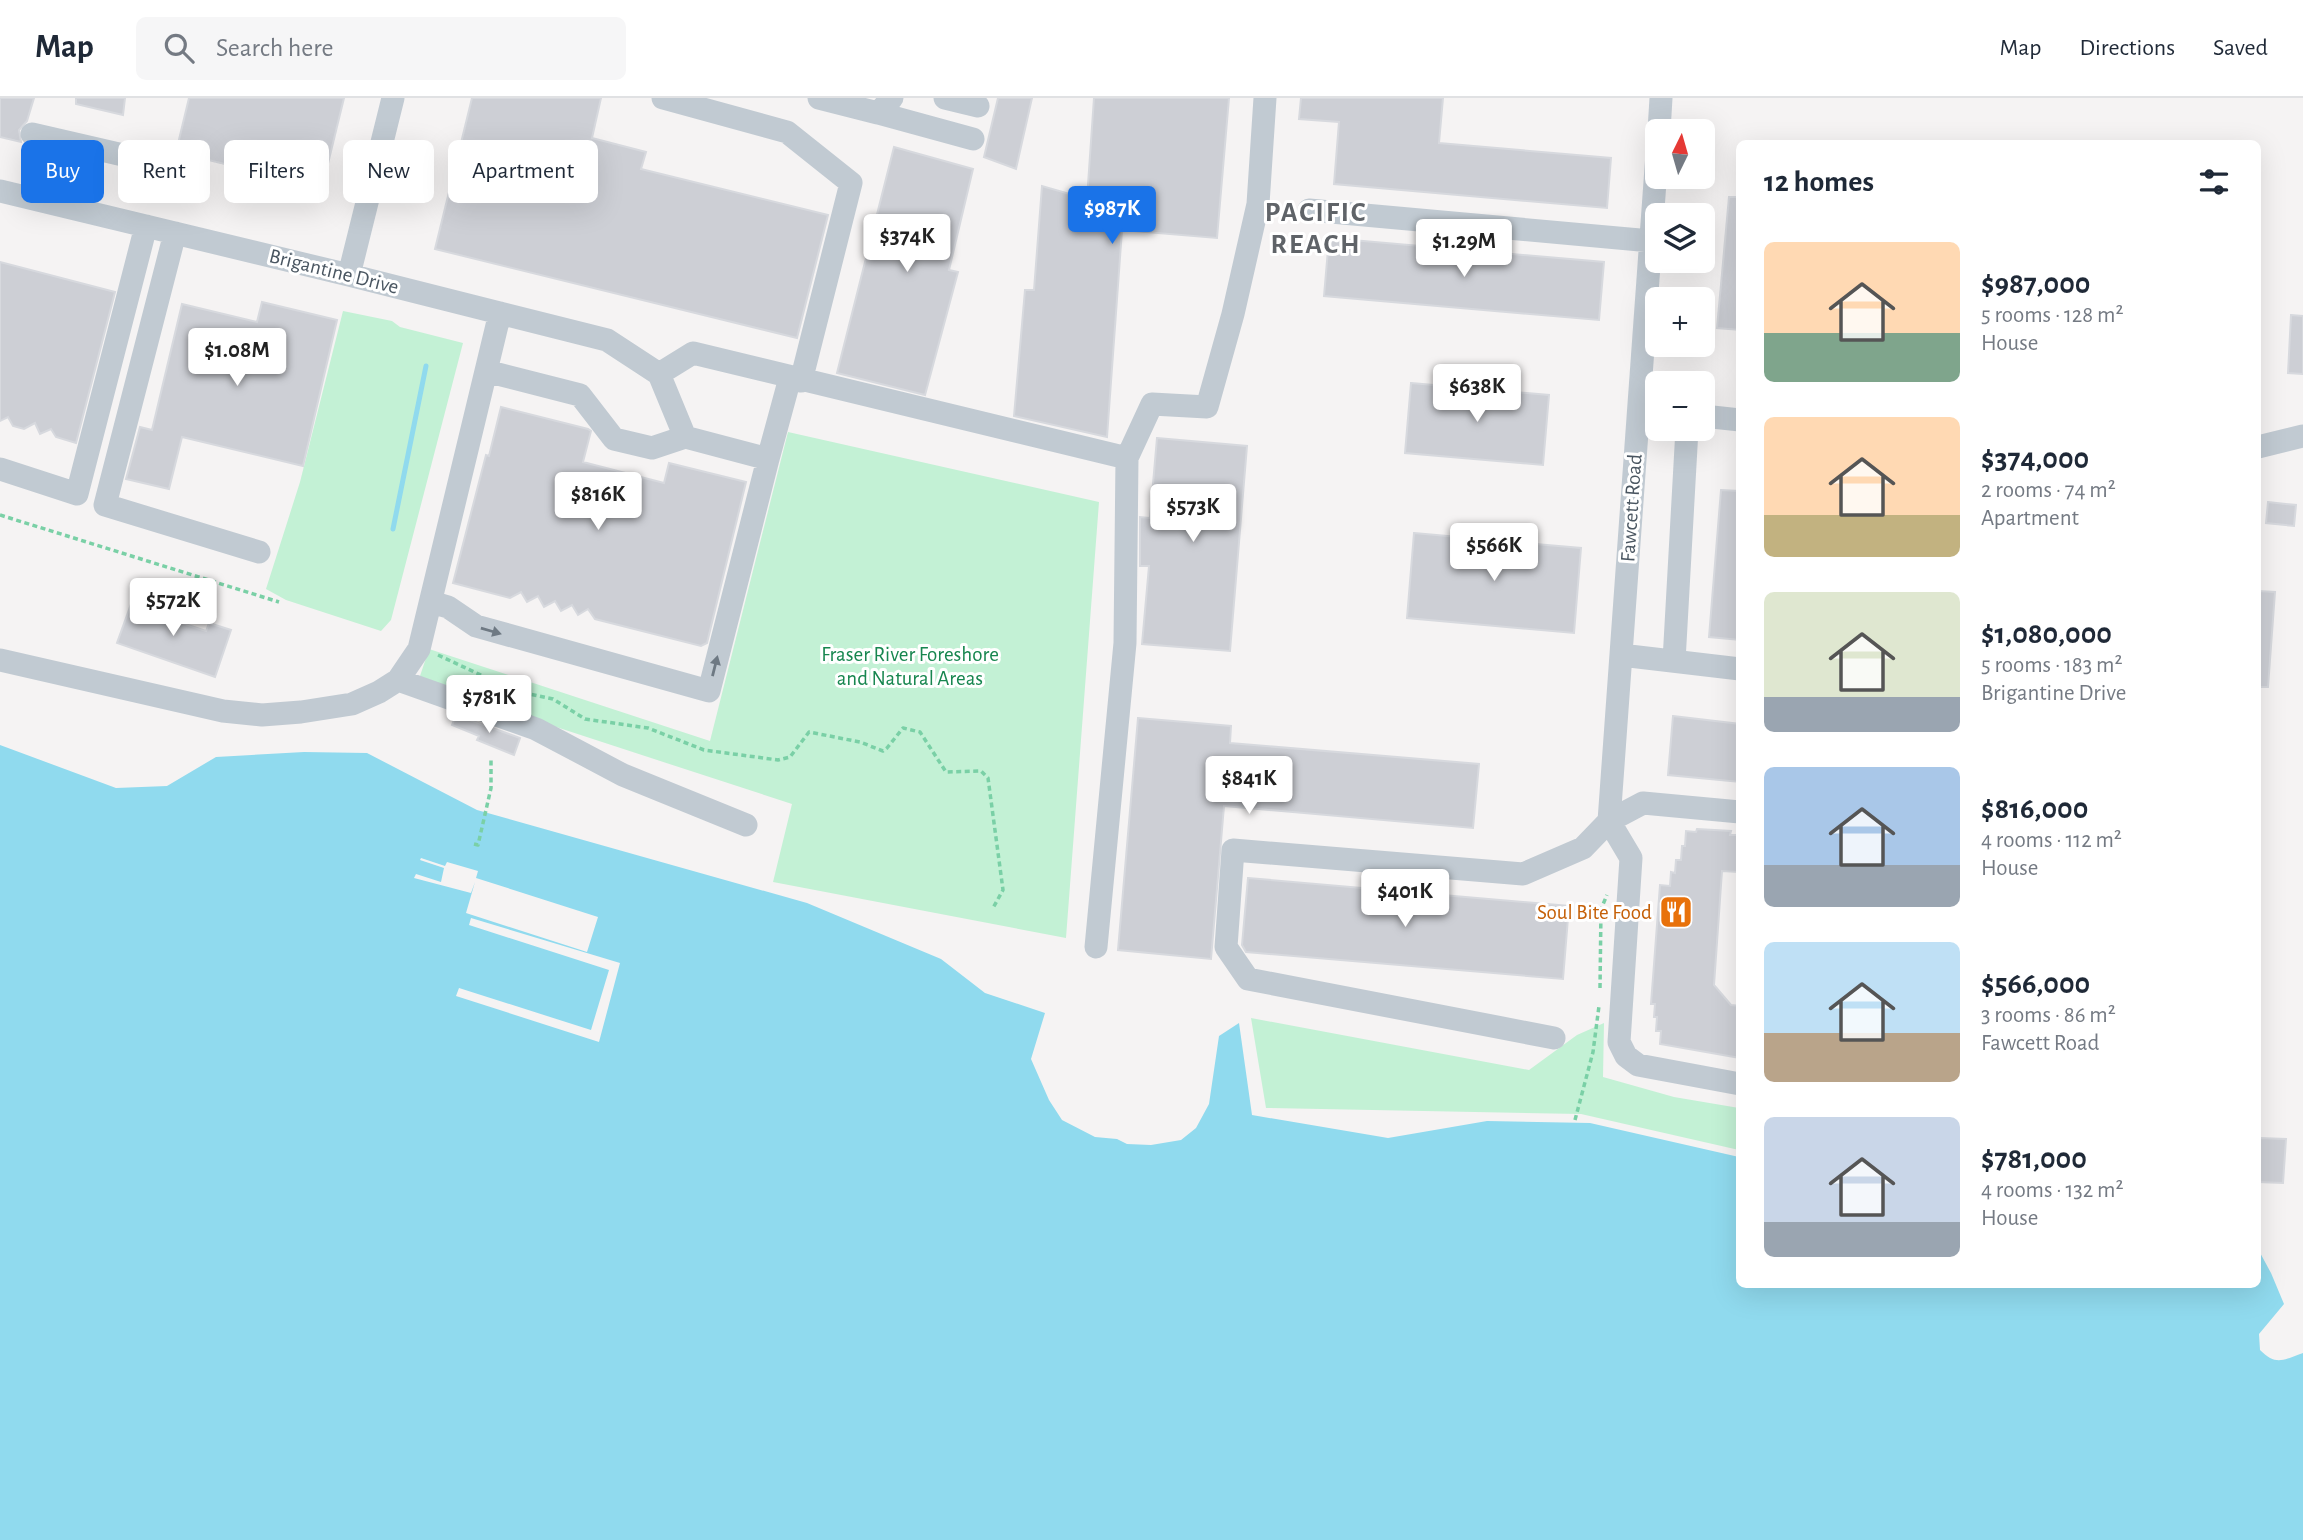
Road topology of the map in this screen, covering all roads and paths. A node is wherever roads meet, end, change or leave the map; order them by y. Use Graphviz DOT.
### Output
graph roads {
  1 [pos="393,98"];
  2 [pos="663,98"];
  3 [pos="819,98"];
  4 [pos="945,98"];
  5 [pos="1265,98"];
  6 [pos="1661,98"];
  7 [pos="885,106"];
  8 [pos="978,106"];
  9 [pos="1660,119"];
  10 [pos="33,134"];
  11 [pos="973,139"];
  12 [pos="118,154"];
  13 [pos="0,191"];
  14 [pos="1309,210"];
  15 [pos="146,226"];
  16 [pos="175,233"];
  17 [pos="1645,241"];
  18 [pos="1650,273"];
  19 [pos="349,275"];
  20 [pos="500,313"];
  21 [pos="486,371"];
  22 [pos="1649,371"];
  23 [pos="659,374"];
  24 [pos="796,379"];
  25 [pos="1715,417"];
  26 [pos="1736,420"];
  27 [pos="2303,436"];
  28 [pos="685,437"];
  29 [pos="1645,439"];
  30 [pos="1686,441"];
  31 [pos="2261,446"];
  32 [pos="1127,458"];
  33 [pos="768,459"];
  34 [pos="0,469"];
  35 [pos="0,515"];
  36 [pos="258,552"];
  37 [pos="279,602"];
  38 [pos="430,602"];
  39 [pos="419,649"];
  40 [pos="1621,655"];
  41 [pos="0,660"];
  42 [pos="1674,661"];
  43 [pos="1736,669"];
  44 [pos="398,680"];
  45 [pos="491,758"];
  46 [pos="1736,812"];
  47 [pos="1609,821"];
  48 [pos="746,825"];
  49 [pos="474,844"];
  50 [pos="1611,887"];
  51 [pos="993,908"];
  52 [pos="1096,947"];
  53 [pos="1554,1038"];
  54 [pos="1736,1083"];
  55 [pos="1575,1120"];
  1 -- 19 [label="street"];
  2 -- 24 [label="street"];
  3 -- 7 [label="street"];
  4 -- 8 [label="street"];
  5 -- 32 [label="street"];
  6 -- 9 [label="street"];
  7 -- 11 [label="street"];
  10 -- 12 [label="street"];
  13 -- 15 [label="street, Brigantine Drive"];
  14 -- 17 [label="street"];
  15 -- 16 [label="street, Brigantine Drive"];
  15 -- 34 [label="street"];
  16 -- 19 [label="street, Brigantine Drive"];
  16 -- 36 [label="street"];
  18 -- 22 [label="street, Fawcett Road"];
  19 -- 20 [label="street, Brigantine Drive"];
  20 -- 21 [label="street"];
  20 -- 23 [label="street, Brigantine Drive"];
  21 -- 28 [label="street"];
  21 -- 38 [label="street"];
  23 -- 24 [label="street"];
  23 -- 28 [label="street"];
  24 -- 32 [label="street"];
  24 -- 33 [label="street"];
  25 -- 26 [label="street"];
  27 -- 31 [label="street"];
  28 -- 33 [label="street"];
  29 -- 40 [label="street, Fawcett Road"];
  30 -- 42 [label="street"];
  32 -- 52 [label="street"];
  38 -- 33 [label="street, one-way"];
  35 -- 37 [label="path"];
  38 -- 39 [label="street"];
  39 -- 44 [label="street"];
  39 -- 51 [label="path"];
  40 -- 42 [label="street"];
  40 -- 47 [label="street, Fawcett Road"];
  41 -- 44 [label="street"];
  42 -- 43 [label="street"];
  44 -- 48 [label="street"];
  45 -- 49 [label="path"];
  46 -- 47 [label="street"];
  47 -- 53 [label="street"];
  47 -- 54 [label="street"];
  50 -- 55 [label="path"];
}
